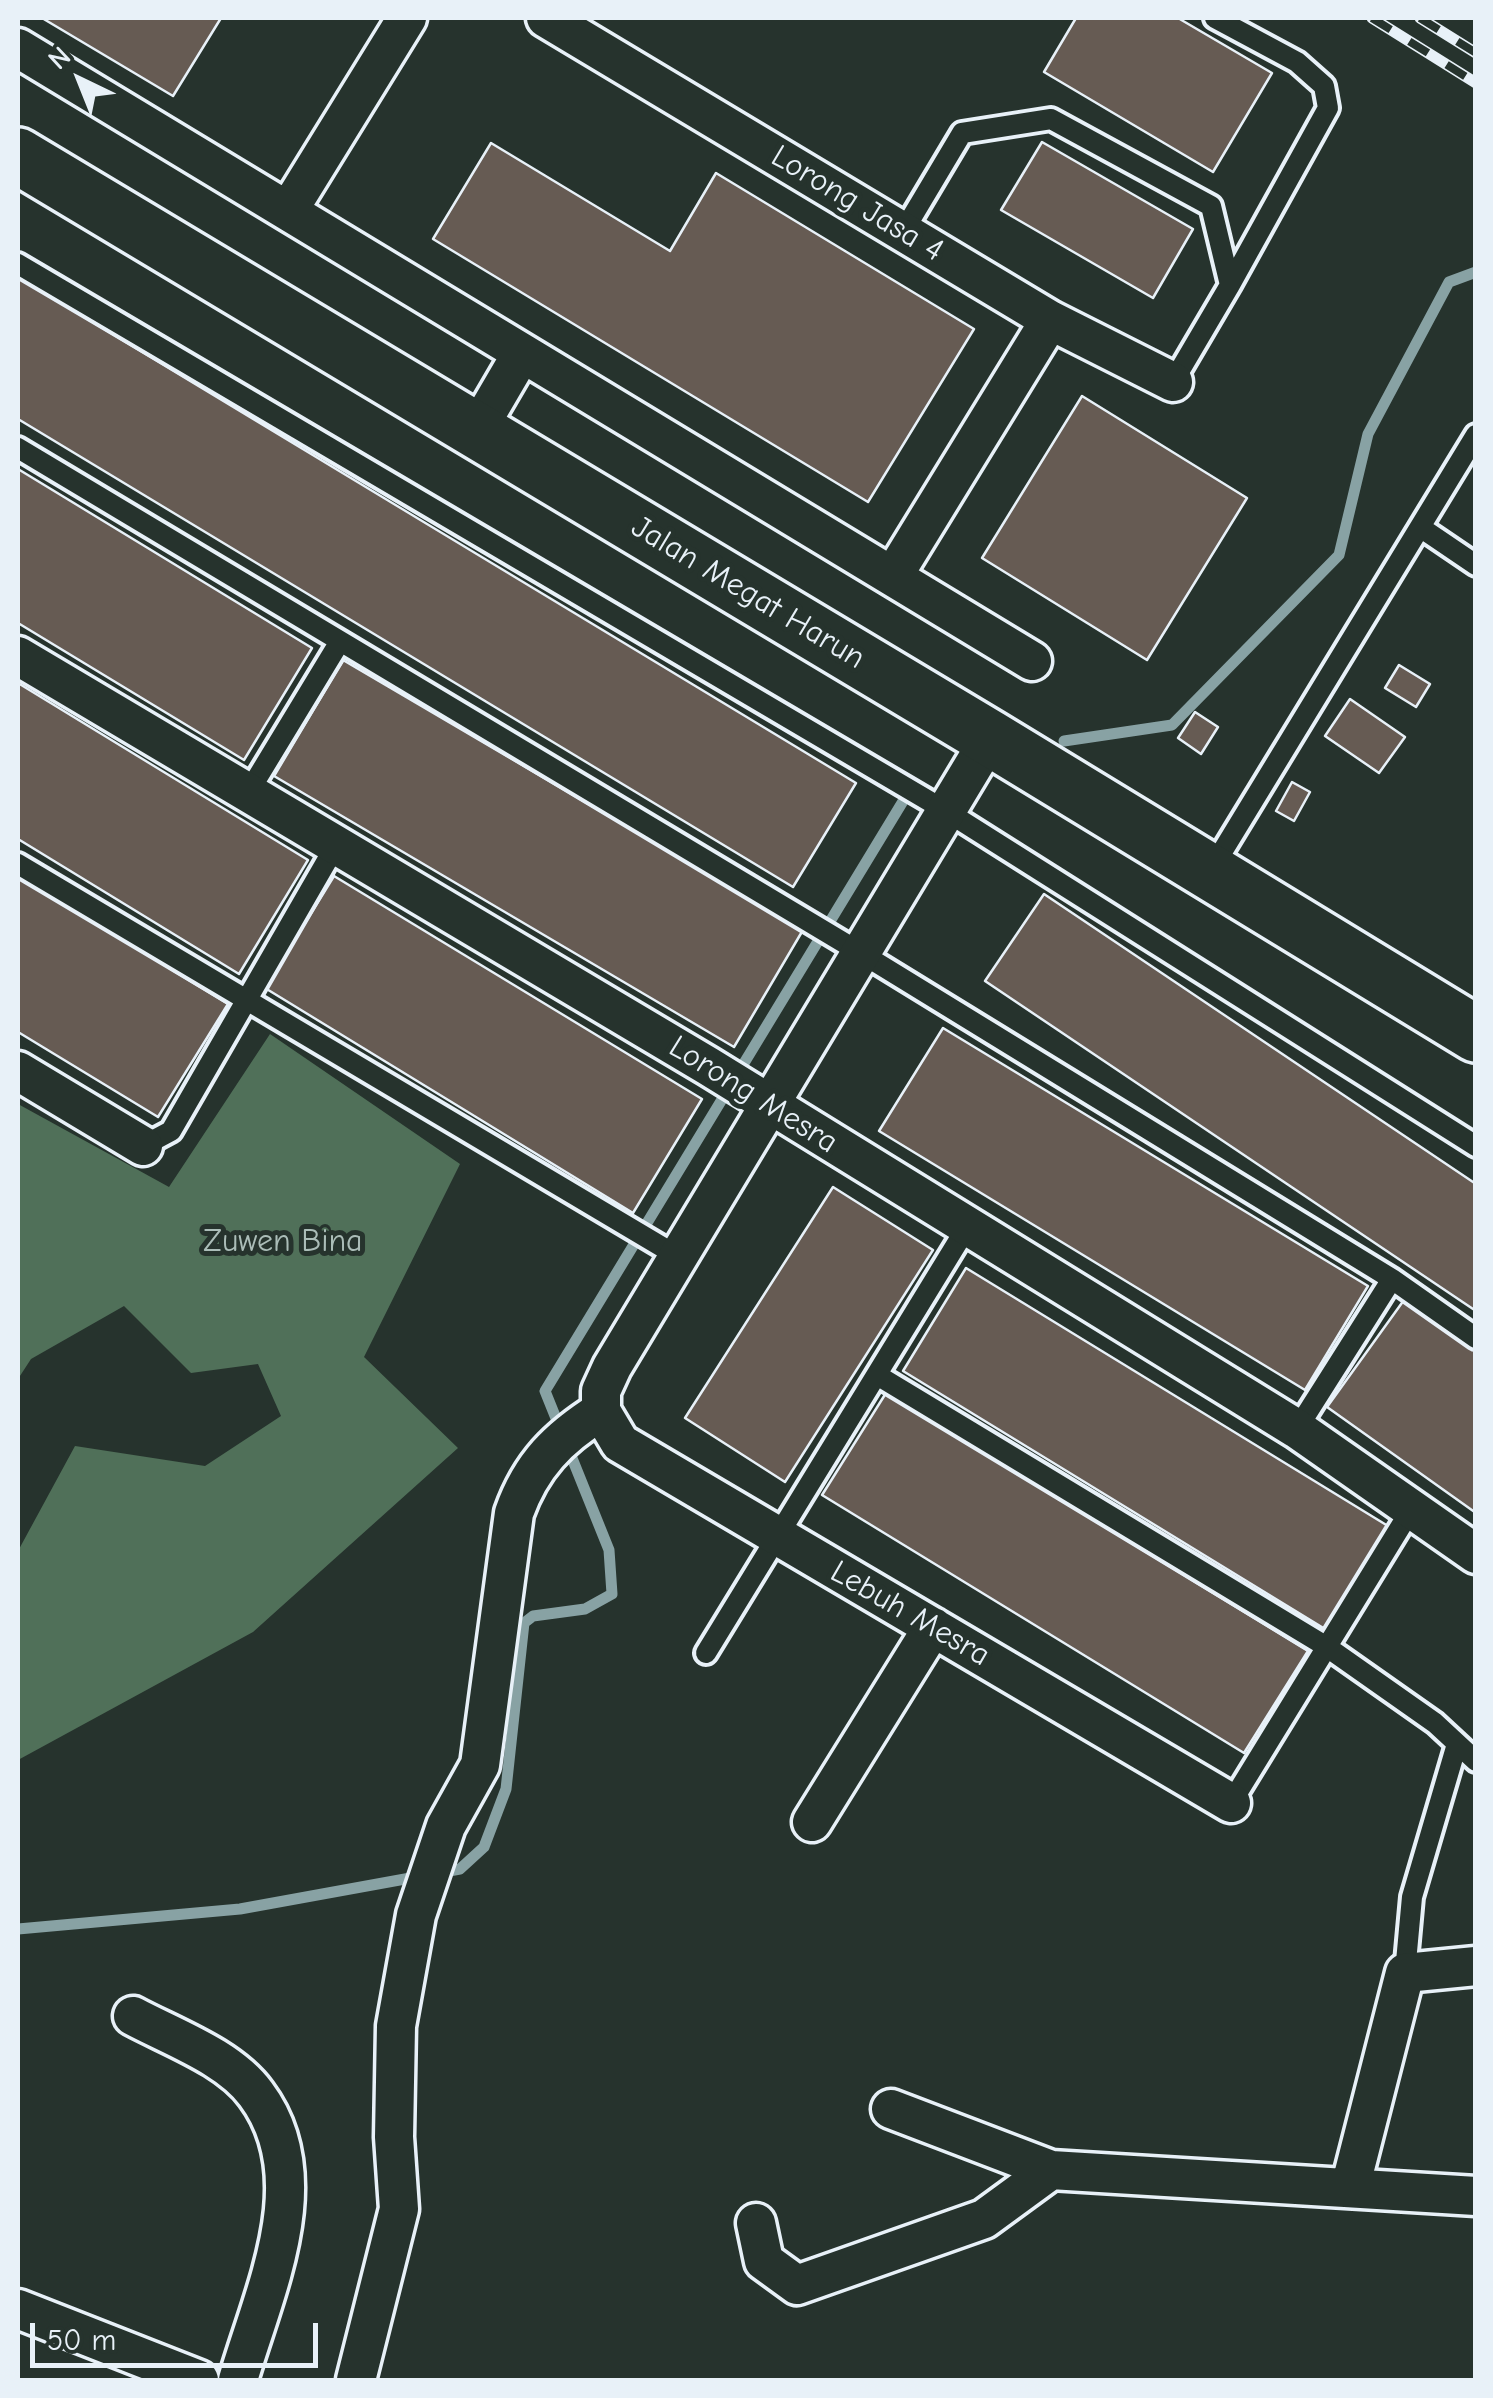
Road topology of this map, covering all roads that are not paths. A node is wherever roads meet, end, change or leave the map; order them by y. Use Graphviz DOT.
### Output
graph roads {
  1 [pos="407,18"];
  2 [pos="546,18"];
  3 [pos="1214,18"];
  4 [pos="18,48"];
  5 [pos="18,156"];
  6 [pos="288,211"];
  7 [pos="903,232"];
  8 [pos="18,264"];
  9 [pos="1230,285"];
  10 [pos="1050,320"];
  11 [pos="522,353"];
  12 [pos="1173,382"];
  13 [pos="477,430"];
  14 [pos="1476,435"];
  15 [pos="18,448"];
  16 [pos="1420,527"];
  17 [pos="1476,565"];
  18 [pos="893,576"];
  19 [pos="339,642"];
  20 [pos="18,656"];
  21 [pos="1032,661"];
  22 [pos="990,738"];
  23 [pos="248,793"];
  24 [pos="946,812"];
  25 [pos="336,845"];
  26 [pos="18,864"];
  27 [pos="1210,872"];
  28 [pos="846,945"];
  29 [pos="247,1000"];
  30 [pos="1476,1034"];
  31 [pos="18,1070"];
  32 [pos="757,1098"];
  33 [pos="143,1146"];
  34 [pos="1476,1146"];
  35 [pos="967,1227"];
  36 [pos="665,1249"];
  37 [pos="1392,1280"];
  38 [pos="1476,1338"];
  39 [pos="878,1375"];
  40 [pos="574,1430"];
  41 [pos="1297,1430"];
  42 [pos="1412,1508"];
  43 [pos="778,1536"];
  44 [pos="1476,1554"];
  45 [pos="934,1628"];
  46 [pos="1328,1646"];
  47 [pos="706,1653"];
  48 [pos="1457,1744"];
  49 [pos="1476,1760"];
  50 [pos="1231,1803"];
  51 [pos="812,1822"];
  52 [pos="1476,1966"];
  53 [pos="1405,1973"];
  54 [pos="133,2016"];
  55 [pos="891,2109"];
  56 [pos="1051,2170"];
  57 [pos="1350,2188"];
  58 [pos="1476,2196"];
  59 [pos="756,2223"];
  60 [pos="18,2309"];
  61 [pos="199,2380"];
  62 [pos="238,2380"];
  63 [pos="356,2380"];
  1 -- 6 [label="street"];
  2 -- 7 [label="street, Lorong Jasa 4"];
  3 -- 9 [label="lane"];
  4 -- 6 [label="street"];
  5 -- 13 [label="street, Jalan Megat Harun"];
  6 -- 11 [label="street"];
  7 -- 9 [label="lane"];
  7 -- 10 [label="street, Lorong Jasa 4"];
  8 -- 24 [label="lane"];
  9 -- 12 [label="lane"];
  10 -- 12 [label="street, Lorong Jasa 4"];
  10 -- 18 [label="street"];
  11 -- 13 [label="street"];
  11 -- 18 [label="street"];
  13 -- 22 [label="street, Jalan Megat Harun"];
  14 -- 16 [label="lane"];
  15 -- 19 [label="lane"];
  16 -- 17 [label="lane"];
  16 -- 27 [label="lane"];
  18 -- 21 [label="street"];
  19 -- 23 [label="lane"];
  19 -- 28 [label="lane"];
  20 -- 23 [label="street, Lorong Mesra"];
  22 -- 24 [label="street"];
  22 -- 27 [label="street, Jalan Megat Harun"];
  23 -- 25 [label="street, Lorong Mesra"];
  24 -- 28 [label="street"];
  24 -- 34 [label="lane"];
  25 -- 29 [label="lane"];
  25 -- 32 [label="street, Lorong Mesra"];
  26 -- 29 [label="lane"];
  27 -- 30 [label="street, Jalan Megat Harun"];
  28 -- 32 [label="street"];
  28 -- 37 [label="lane"];
  29 -- 33 [label="lane"];
  29 -- 36 [label="lane"];
  31 -- 33 [label="street"];
  32 -- 35 [label="street, Lorong Mesra"];
  32 -- 36 [label="street"];
  35 -- 39 [label="lane"];
  35 -- 41 [label="street, Lorong Mesra"];
  36 -- 40 [label="street"];
  37 -- 38 [label="lane"];
  37 -- 41 [label="lane"];
  39 -- 43 [label="lane"];
  39 -- 46 [label="lane"];
  40 -- 43 [label="street, Lebuh Mesra"];
  40 -- 63 [label="street"];
  41 -- 42 [label="street, Lorong Mesra"];
  42 -- 44 [label="street, Lorong Mesra"];
  42 -- 46 [label="lane"];
  43 -- 45 [label="street, Lebuh Mesra"];
  43 -- 47 [label="lane"];
  45 -- 50 [label="street, Lebuh Mesra"];
  45 -- 51 [label="street"];
  46 -- 48 [label="lane"];
  46 -- 50 [label="lane"];
  48 -- 49 [label="lane"];
  48 -- 53 [label="lane"];
  52 -- 53 [label="street"];
  53 -- 57 [label="street"];
  54 -- 62 [label="street"];
  55 -- 56 [label="street"];
  56 -- 57 [label="street"];
  56 -- 59 [label="street"];
  57 -- 58 [label="street"];
  60 -- 61 [label="street"];
}
